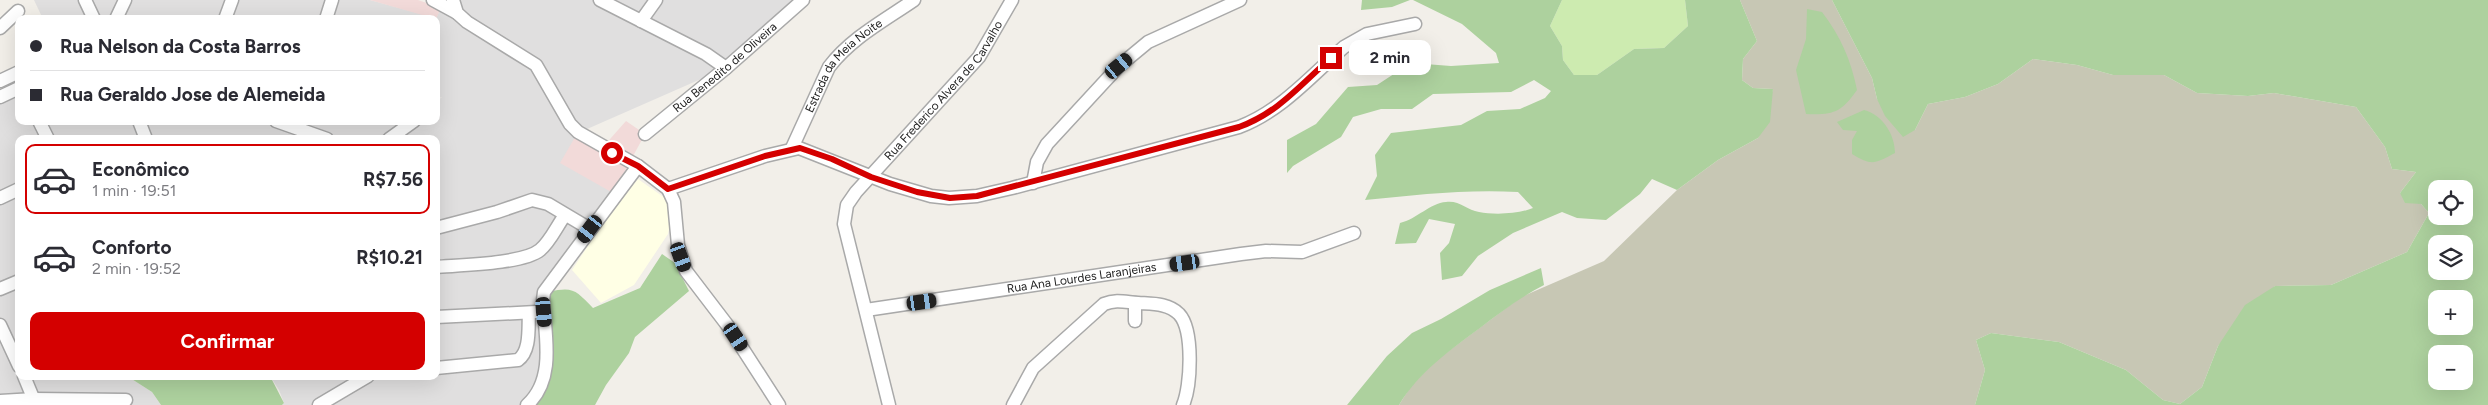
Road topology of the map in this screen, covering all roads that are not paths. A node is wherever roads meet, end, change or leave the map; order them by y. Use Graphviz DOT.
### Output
graph roads {
  1 [pos="85,0"];
  2 [pos="125,0"];
  3 [pos="232,0"];
  4 [pos="332,0"];
  5 [pos="433,0"];
  6 [pos="600,0"];
  7 [pos="656,0"];
  8 [pos="803,0"];
  9 [pos="914,0"];
  10 [pos="1012,0"];
  11 [pos="1240,0"];
  12 [pos="455,5"];
  13 [pos="18,11"];
  14 [pos="92,15"];
  15 [pos="118,15"];
  16 [pos="226,15"];
  17 [pos="327,15"];
  18 [pos="641,21"];
  19 [pos="1414,24"];
  20 [pos="0,28"];
  21 [pos="726,68"];
  22 [pos="15,74"];
  23 [pos="0,81"];
  24 [pos="15,90"];
  25 [pos="0,97"];
  26 [pos="293,125"];
  27 [pos="408,125"];
  28 [pos="645,134"];
  29 [pos="317,135"];
  30 [pos="395,135"];
  31 [pos="792,148"];
  32 [pos="638,166"];
  33 [pos="871,177"];
  34 [pos="1033,183"];
  35 [pos="668,189"];
  36 [pos="15,191"];
  37 [pos="0,198"];
  38 [pos="565,215"];
  39 [pos="440,227"];
  40 [pos="590,229"];
  41 [pos="1354,233"];
  42 [pos="440,267"];
  43 [pos="15,283"];
  44 [pos="0,289"];
  45 [pos="1134,303"];
  46 [pos="866,310"];
  47 [pos="544,312"];
  48 [pos="528,313"];
  49 [pos="440,317"];
  50 [pos="1135,321"];
  51 [pos="0,326"];
  52 [pos="15,358"];
  53 [pos="440,368"];
  54 [pos="26,380"];
  55 [pos="359,380"];
  56 [pos="126,400"];
  57 [pos="0,401"];
  58 [pos="35,402"];
  59 [pos="319,405"];
  60 [pos="527,405"];
  61 [pos="779,405"];
  62 [pos="889,405"];
  63 [pos="1013,405"];
  64 [pos="1183,405"];
  1 -- 14 [label="street"];
  2 -- 15 [label="street"];
  3 -- 16 [label="street"];
  4 -- 17 [label="street"];
  5 -- 12 [label="street"];
  6 -- 18 [label="street"];
  7 -- 18 [label="street"];
  8 -- 21 [label="street, Rua Benedito de Oliveira"];
  9 -- 31 [label="street, Estrada da Meia Noite"];
  10 -- 33 [label="street, Rua Frederico Alvera de Carvalho"];
  11 -- 34 [label="street"];
  12 -- 32 [label="street"];
  13 -- 20 [label="street"];
  18 -- 21 [label="street"];
  19 -- 34 [label="street"];
  21 -- 28 [label="street, Rua Benedito de Oliveira"];
  22 -- 23 [label="street"];
  24 -- 25 [label="street"];
  26 -- 29 [label="street"];
  27 -- 30 [label="street"];
  31 -- 33 [label="street"];
  31 -- 35 [label="street"];
  32 -- 35 [label="street"];
  32 -- 40 [label="street"];
  33 -- 34 [label="street"];
  33 -- 46 [label="street, Rua Frederico Alvera de Carvalho"];
  35 -- 61 [label="street"];
  36 -- 37 [label="street"];
  38 -- 39 [label="street"];
  38 -- 40 [label="street"];
  38 -- 42 [label="street"];
  40 -- 47 [label="street"];
  41 -- 46 [label="street, Rua Ana Lourdes Laranjeiras"];
  43 -- 44 [label="street"];
  45 -- 50 [label="street"];
  45 -- 63 [label="street"];
  45 -- 64 [label="street"];
  46 -- 62 [label="street, Rua Frederico Alvera de Carvalho"];
  47 -- 48 [label="street"];
  47 -- 60 [label="street"];
  48 -- 49 [label="street"];
  48 -- 53 [label="street"];
  51 -- 52 [label="street"];
  54 -- 58 [label="street"];
  55 -- 59 [label="street"];
  56 -- 58 [label="street"];
  57 -- 58 [label="street"];
}
